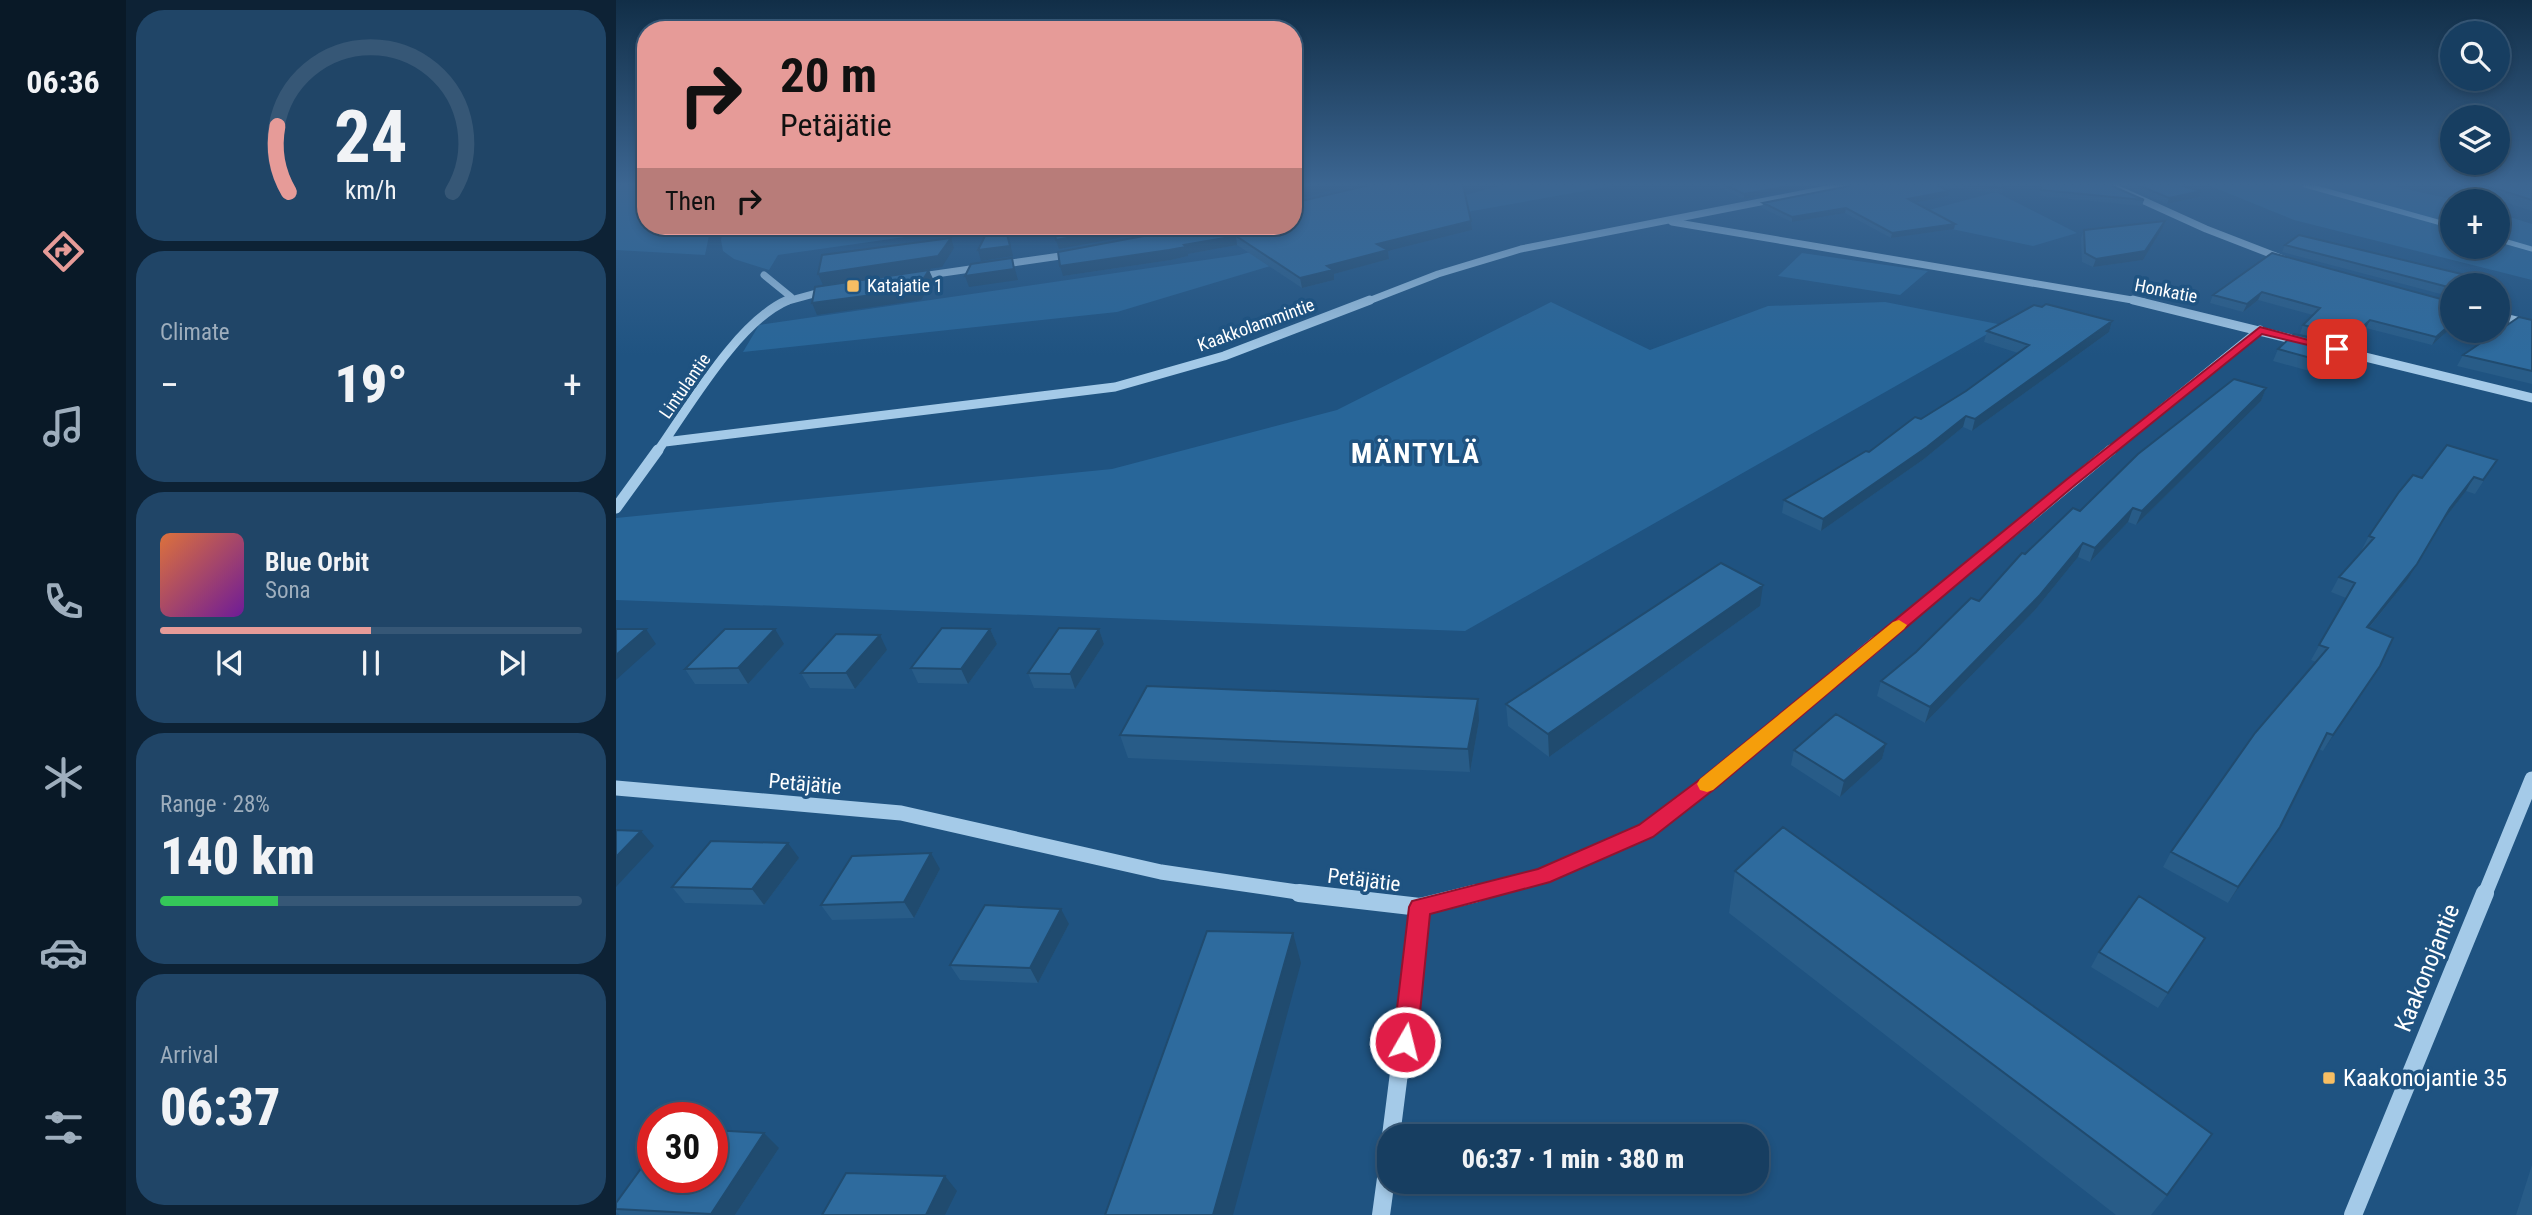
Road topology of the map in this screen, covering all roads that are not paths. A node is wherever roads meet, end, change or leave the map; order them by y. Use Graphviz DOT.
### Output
graph roads {
  1 [pos="1557,242"];
  2 [pos="1791,242"];
  3 [pos="2238,242"];
  4 [pos="1078,253"];
  5 [pos="2299,264"];
  6 [pos="764,275"];
  7 [pos="904,279"];
  8 [pos="836,289"];
  9 [pos="792,297"];
  10 [pos="2510,319"];
  11 [pos="2532,325"];
  12 [pos="2260,330"];
  13 [pos="2532,397"];
  14 [pos="665,442"];
  15 [pos="616,508"];
  16 [pos="2532,779"];
  17 [pos="616,788"];
  18 [pos="1420,907"];
  19 [pos="1393,1124"];
  20 [pos="1384,1194"];
  21 [pos="1381,1215"];
  22 [pos="2353,1215"];
  1 -- 14 [label="street, Kaakkolammintie"];
  2 -- 12 [label="street, Honkatie"];
  3 -- 5 [label="street"];
  4 -- 7 [label="street"];
  6 -- 9 [label="street"];
  8 -- 9 [label="street"];
  9 -- 14 [label="street, Lintulantie"];
  10 -- 11 [label="street"];
  12 -- 13 [label="street, Honkatie"];
  12 -- 18 [label="street, Petäjätie"];
  14 -- 15 [label="street, Lintulantie"];
  16 -- 22 [label="street, Kaakonojantie"];
  17 -- 18 [label="street, Petäjätie"];
  18 -- 19 [label="street"];
  20 -- 21 [label="street"];
}
